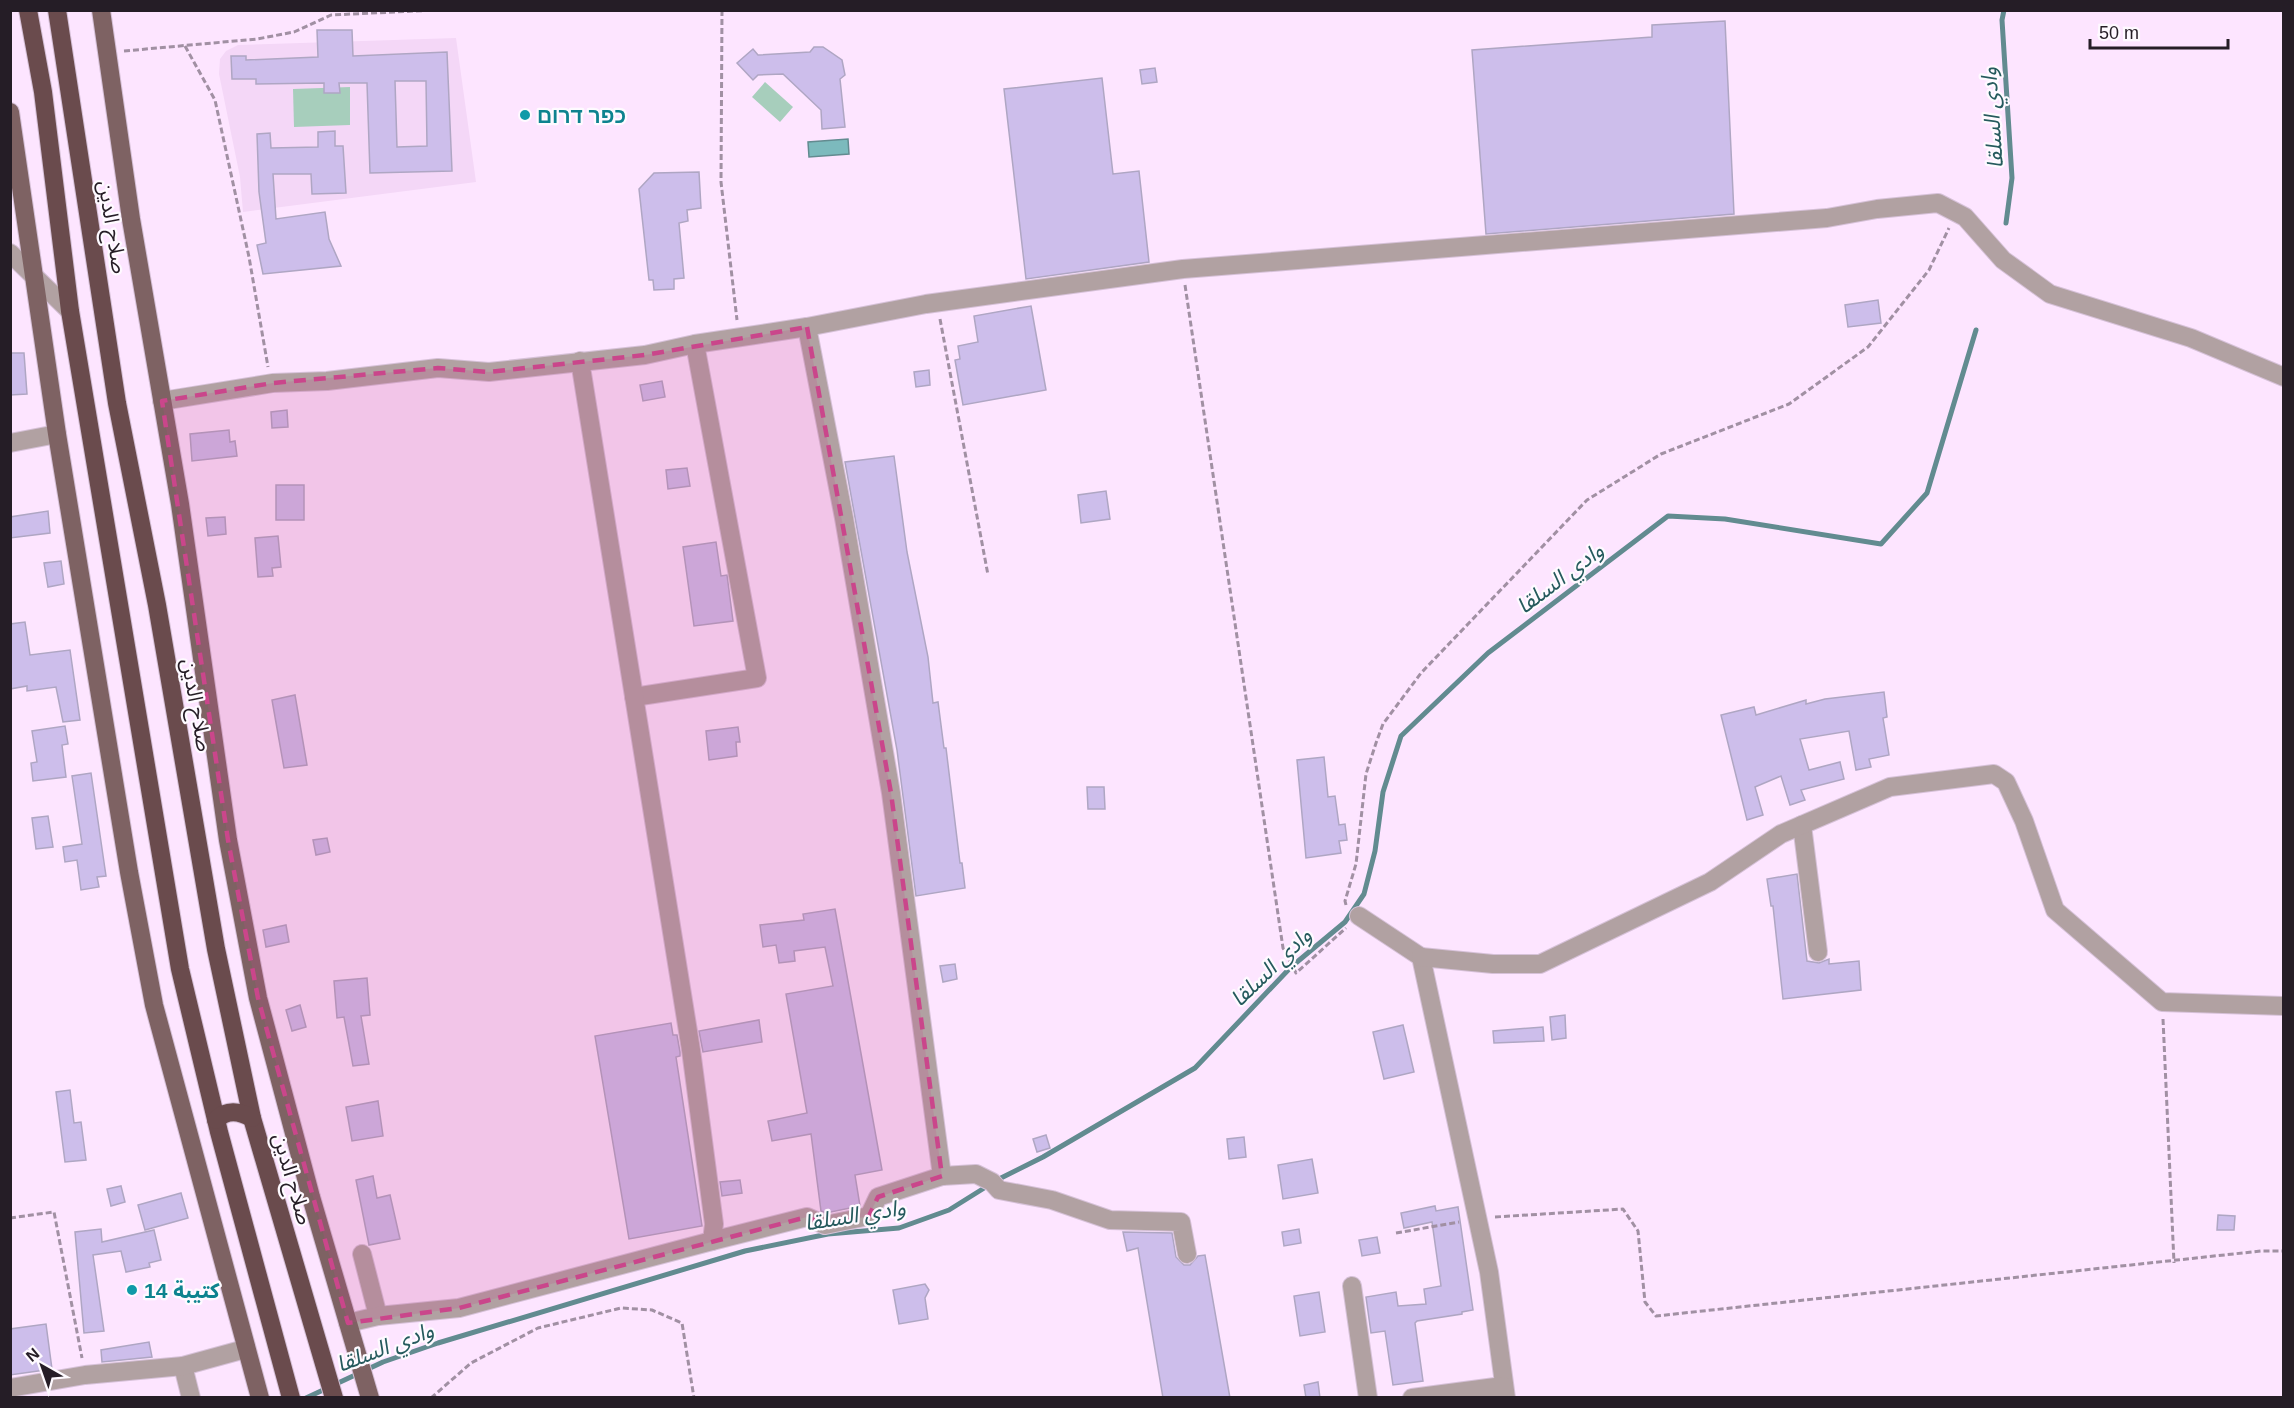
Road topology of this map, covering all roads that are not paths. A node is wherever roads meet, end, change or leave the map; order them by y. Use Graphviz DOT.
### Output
graph roads {
  1 [pos="28,10"];
  2 [pos="57,10"];
  3 [pos="102,10"];
  4 [pos="10,112"];
  5 [pos="10,253"];
  6 [pos="36,278"];
  7 [pos="70,311"];
  8 [pos="807,327"];
  9 [pos="695,344"];
  10 [pos="580,361"];
  11 [pos="2283,377"];
  12 [pos="162,401"];
  13 [pos="57,434"];
  14 [pos="10,443"];
  15 [pos="634,697"];
  16 [pos="1802,825"];
  17 [pos="1359,916"];
  18 [pos="1818,952"];
  19 [pos="1421,957"];
  20 [pos="2283,1006"];
  21 [pos="252,1118"];
  22 [pos="216,1120"];
  23 [pos="942,1176"];
  24 [pos="712,1241"];
  25 [pos="362,1254"];
  26 [pos="1187,1254"];
  27 [pos="1352,1286"];
  28 [pos="378,1316"];
  29 [pos="348,1323"];
  30 [pos="247,1354"];
  31 [pos="183,1366"];
  32 [pos="10,1388"];
  33 [pos="1504,1392"];
  34 [pos="190,1398"];
  35 [pos="260,1398"];
  36 [pos="291,1398"];
  37 [pos="334,1398"];
  38 [pos="370,1398"];
  39 [pos="1368,1398"];
  40 [pos="1412,1398"];
  1 -- 7 [label="highway"];
  2 -- 21 [label="highway, صلاح الدين"];
  3 -- 12 [label="main road"];
  4 -- 6 [label="main road"];
  5 -- 6 [label="street"];
  6 -- 7 [label="street"];
  6 -- 13 [label="main road"];
  7 -- 22 [label="highway"];
  8 -- 9 [label="street"];
  8 -- 11 [label="street"];
  8 -- 23 [label="street"];
  9 -- 10 [label="street"];
  9 -- 15 [label="street"];
  10 -- 12 [label="street"];
  10 -- 15 [label="street"];
  12 -- 29 [label="main road"];
  13 -- 14 [label="street"];
  13 -- 30 [label="main road"];
  15 -- 24 [label="street"];
  16 -- 18 [label="street"];
  16 -- 19 [label="street"];
  16 -- 20 [label="street"];
  17 -- 19 [label="street"];
  19 -- 33 [label="street"];
  21 -- 22 [label="highway"];
  21 -- 37 [label="highway, صلاح الدين"];
  22 -- 36 [label="highway"];
  23 -- 24 [label="street"];
  23 -- 26 [label="street"];
  24 -- 28 [label="street"];
  25 -- 28 [label="street"];
  27 -- 39 [label="street"];
  28 -- 29 [label="street"];
  29 -- 38 [label="main road"];
  30 -- 31 [label="street"];
  30 -- 35 [label="main road"];
  31 -- 32 [label="street"];
  31 -- 34 [label="street"];
  33 -- 40 [label="street"];
}
